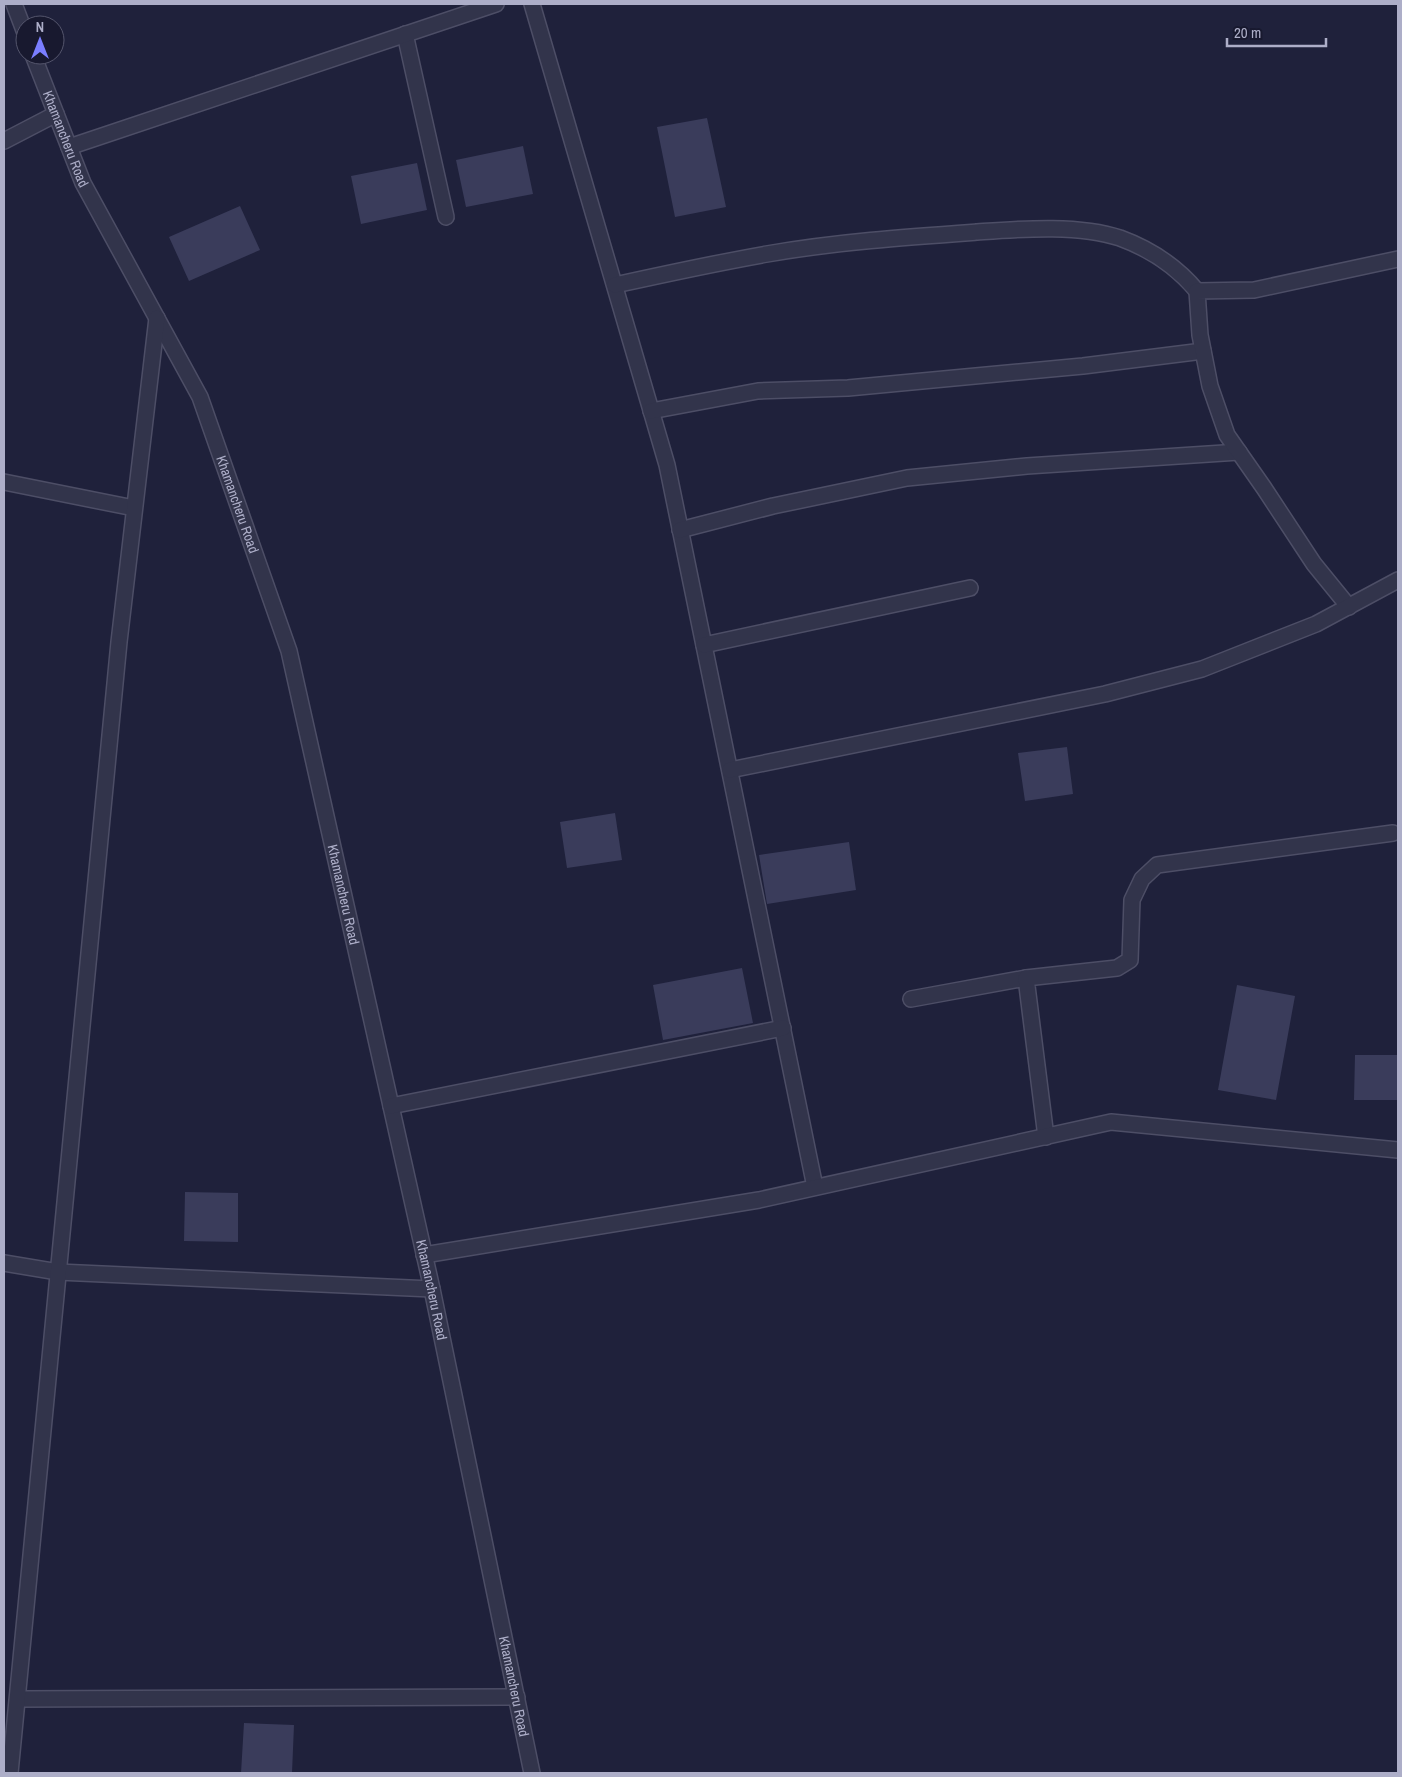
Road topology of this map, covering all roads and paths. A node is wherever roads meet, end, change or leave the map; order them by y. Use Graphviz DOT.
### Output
graph roads {
  1 [pos="496,4"];
  2 [pos="532,4"];
  3 [pos="405,34"];
  4 [pos="38,65"];
  5 [pos="56,114"];
  6 [pos="4,141"];
  7 [pos="69,147"];
  8 [pos="446,217"];
  9 [pos="1398,259"];
  10 [pos="615,285"];
  11 [pos="1197,291"];
  12 [pos="157,318"];
  13 [pos="1203,351"];
  14 [pos="651,411"];
  15 [pos="1239,452"];
  16 [pos="4,482"];
  17 [pos="134,508"];
  18 [pos="680,530"];
  19 [pos="1398,580"];
  20 [pos="970,588"];
  21 [pos="1349,607"];
  22 [pos="704,645"];
  23 [pos="730,770"];
  24 [pos="1393,833"];
  25 [pos="1026,978"];
  26 [pos="911,999"];
  27 [pos="783,1028"];
  28 [pos="391,1106"];
  29 [pos="1046,1137"];
  30 [pos="1398,1150"];
  31 [pos="816,1187"];
  32 [pos="424,1255"];
  33 [pos="4,1263"];
  34 [pos="58,1272"];
  35 [pos="432,1289"];
  36 [pos="516,1696"];
  37 [pos="18,1699"];
  38 [pos="10,1773"];
  39 [pos="532,1773"];
  1 -- 3 [label="street"];
  2 -- 10 [label="street"];
  3 -- 7 [label="street"];
  3 -- 8 [label="street"];
  4 -- 5 [label="street, Khamancheru Road"];
  5 -- 6 [label="street"];
  5 -- 7 [label="street, Khamancheru Road"];
  7 -- 12 [label="street, Khamancheru Road"];
  9 -- 11 [label="street"];
  10 -- 11 [label="street"];
  10 -- 14 [label="street"];
  11 -- 13 [label="street"];
  12 -- 17 [label="street"];
  12 -- 28 [label="street, Khamancheru Road"];
  13 -- 14 [label="street"];
  13 -- 15 [label="street"];
  14 -- 18 [label="street"];
  15 -- 18 [label="street"];
  15 -- 21 [label="street"];
  16 -- 17 [label="street"];
  17 -- 34 [label="street"];
  18 -- 22 [label="street"];
  19 -- 21 [label="street"];
  20 -- 22 [label="street"];
  21 -- 23 [label="street"];
  22 -- 23 [label="street"];
  23 -- 27 [label="street"];
  24 -- 25 [label="street"];
  25 -- 26 [label="street"];
  25 -- 29 [label="street"];
  27 -- 28 [label="street"];
  27 -- 31 [label="street"];
  28 -- 32 [label="street, Khamancheru Road"];
  29 -- 30 [label="street"];
  29 -- 31 [label="street"];
  31 -- 32 [label="street"];
  32 -- 35 [label="street, Khamancheru Road"];
  33 -- 34 [label="street"];
  34 -- 35 [label="street"];
  34 -- 37 [label="street"];
  35 -- 36 [label="street, Khamancheru Road"];
  36 -- 37 [label="street"];
  36 -- 39 [label="street, Khamancheru Road"];
  37 -- 38 [label="street"];
}
